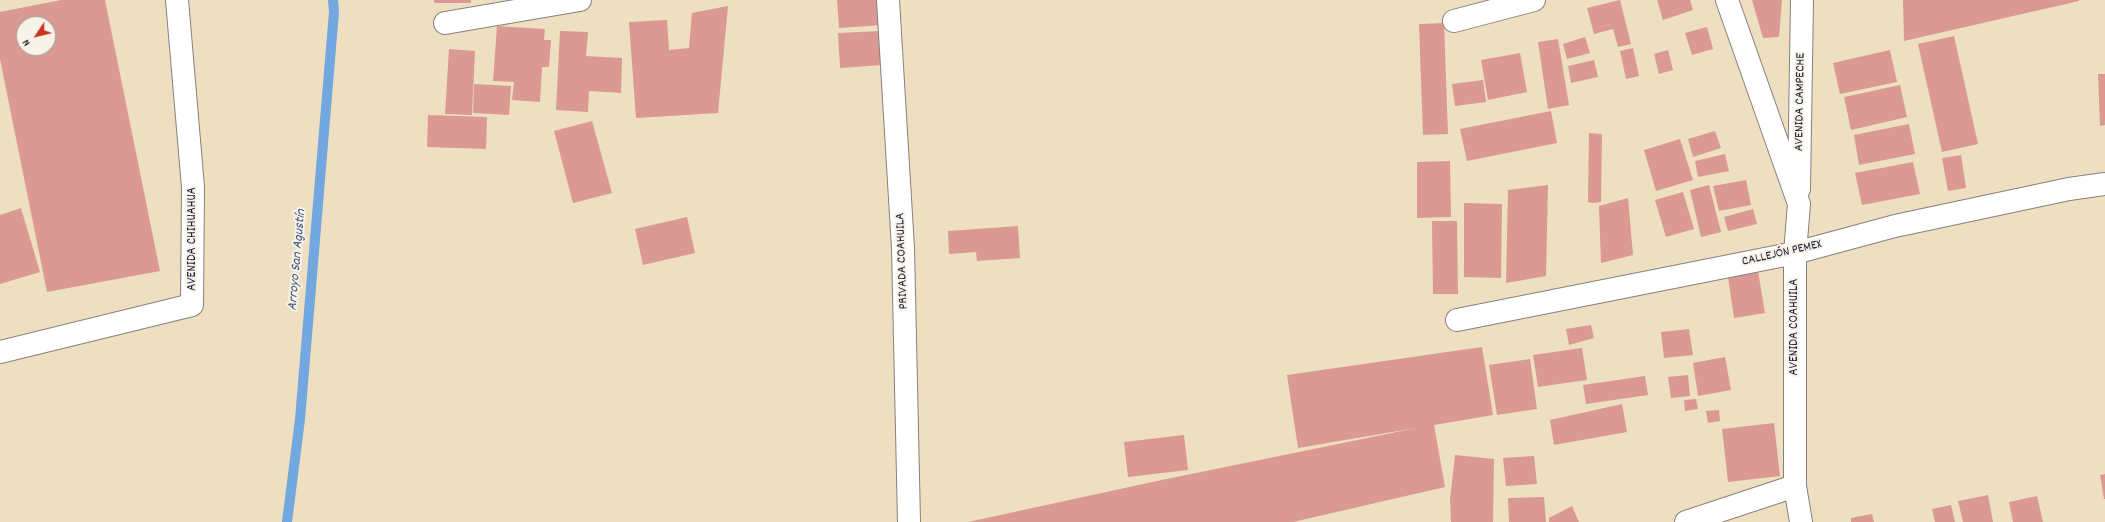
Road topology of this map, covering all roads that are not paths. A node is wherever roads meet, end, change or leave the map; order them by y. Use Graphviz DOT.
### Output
graph roads {
  1 [pos="177,0"];
  2 [pos="580,0"];
  3 [pos="888,0"];
  4 [pos="1534,0"];
  5 [pos="1727,0"];
  6 [pos="1802,0"];
  7 [pos="1454,21"];
  8 [pos="445,23"];
  9 [pos="2105,184"];
  10 [pos="1799,204"];
  11 [pos="1796,253"];
  12 [pos="1457,320"];
  13 [pos="0,352"];
  14 [pos="1795,486"];
  15 [pos="909,522"];
  16 [pos="1686,522"];
  17 [pos="1801,522"];
  1 -- 13 [label="street, AVENIDA CHIHUAHUA"];
  2 -- 8 [label="street"];
  3 -- 15 [label="street, PRIVADA COAHUILA"];
  4 -- 7 [label="street"];
  5 -- 10 [label="street, AVENIDA COAHUILA"];
  6 -- 10 [label="street, AVENIDA CAMPECHE"];
  9 -- 11 [label="street, CALLEJÓN PEMEX"];
  10 -- 11 [label="street, AVENIDA COAHUILA"];
  11 -- 12 [label="street, CALLEJÓN PEMEX"];
  11 -- 14 [label="street, AVENIDA COAHUILA"];
  14 -- 16 [label="street"];
  14 -- 17 [label="street, AVENIDA COAHUILA"];
}
